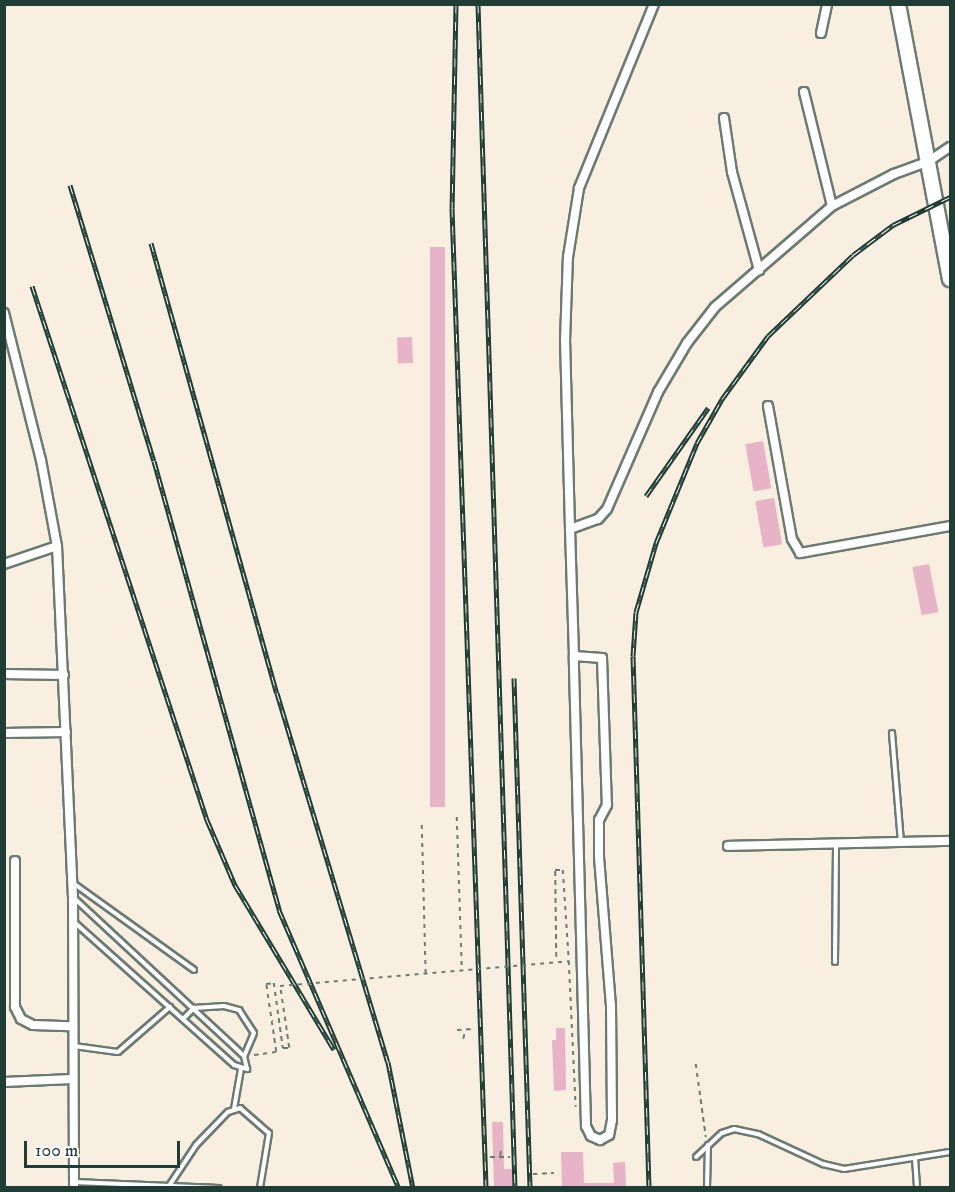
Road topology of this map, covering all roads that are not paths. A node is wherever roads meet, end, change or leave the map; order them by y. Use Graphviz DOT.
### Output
graph roads {
  1 [pos="654,4"];
  2 [pos="827,4"];
  3 [pos="898,4"];
  4 [pos="821,33"];
  5 [pos="804,92"];
  6 [pos="724,118"];
  7 [pos="951,147"];
  8 [pos="929,161"];
  9 [pos="832,206"];
  10 [pos="947,240"];
  11 [pos="759,270"];
  12 [pos="951,279"];
  13 [pos="4,313"];
  14 [pos="768,406"];
  15 [pos="951,526"];
  16 [pos="570,529"];
  17 [pos="57,546"];
  18 [pos="4,564"];
  19 [pos="574,657"];
  20 [pos="4,674"];
  21 [pos="64,675"];
  22 [pos="66,732"];
  23 [pos="4,733"];
  24 [pos="892,733"];
  25 [pos="951,841"];
  26 [pos="901,842"];
  27 [pos="836,844"];
  28 [pos="728,846"];
  29 [pos="15,861"];
  30 [pos="72,882"];
  31 [pos="73,897"];
  32 [pos="73,920"];
  33 [pos="835,962"];
  34 [pos="194,970"];
  35 [pos="170,1007"];
  36 [pos="194,1008"];
  37 [pos="183,1019"];
  38 [pos="70,1026"];
  39 [pos="71,1045"];
  40 [pos="244,1056"];
  41 [pos="241,1069"];
  42 [pos="72,1079"];
  43 [pos="4,1082"];
  44 [pos="234,1110"];
  45 [pos="708,1144"];
  46 [pos="951,1152"];
  47 [pos="696,1157"];
  48 [pos="915,1158"];
  49 [pos="74,1185"];
  50 [pos="169,1186"];
  51 [pos="219,1188"];
  52 [pos="260,1188"];
  53 [pos="707,1188"];
  54 [pos="917,1188"];
  1 -- 16 [label="street"];
  2 -- 4 [label="street"];
  3 -- 8 [label="highway"];
  5 -- 9 [label="street"];
  6 -- 11 [label="street"];
  7 -- 8 [label="street"];
  8 -- 9 [label="street"];
  8 -- 10 [label="highway"];
  9 -- 11 [label="street"];
  10 -- 12 [label="highway"];
  11 -- 16 [label="street"];
  13 -- 17 [label="street"];
  14 -- 15 [label="street"];
  16 -- 19 [label="street"];
  17 -- 18 [label="street"];
  17 -- 21 [label="street"];
  19 -- 19 [label="street"];
  20 -- 21 [label="street"];
  21 -- 22 [label="street"];
  22 -- 23 [label="street"];
  22 -- 30 [label="street"];
  24 -- 26 [label="lane"];
  25 -- 26 [label="street"];
  26 -- 27 [label="street"];
  27 -- 28 [label="street"];
  27 -- 33 [label="lane"];
  29 -- 38 [label="street"];
  30 -- 31 [label="street"];
  30 -- 34 [label="lane"];
  31 -- 32 [label="street"];
  31 -- 36 [label="lane"];
  32 -- 35 [label="lane"];
  32 -- 38 [label="street"];
  35 -- 37 [label="lane"];
  35 -- 39 [label="lane"];
  36 -- 37 [label="lane"];
  36 -- 40 [label="lane"];
  36 -- 40 [label="lane"];
  37 -- 41 [label="lane"];
  38 -- 39 [label="street"];
  39 -- 42 [label="street"];
  40 -- 41 [label="lane"];
  41 -- 44 [label="lane"];
  42 -- 43 [label="street"];
  42 -- 49 [label="street"];
  44 -- 50 [label="lane"];
  44 -- 52 [label="lane"];
  45 -- 47 [label="lane"];
  45 -- 48 [label="lane"];
  45 -- 53 [label="lane"];
  46 -- 48 [label="lane"];
  48 -- 54 [label="lane"];
  49 -- 50 [label="lane"];
  50 -- 51 [label="lane"];
}
